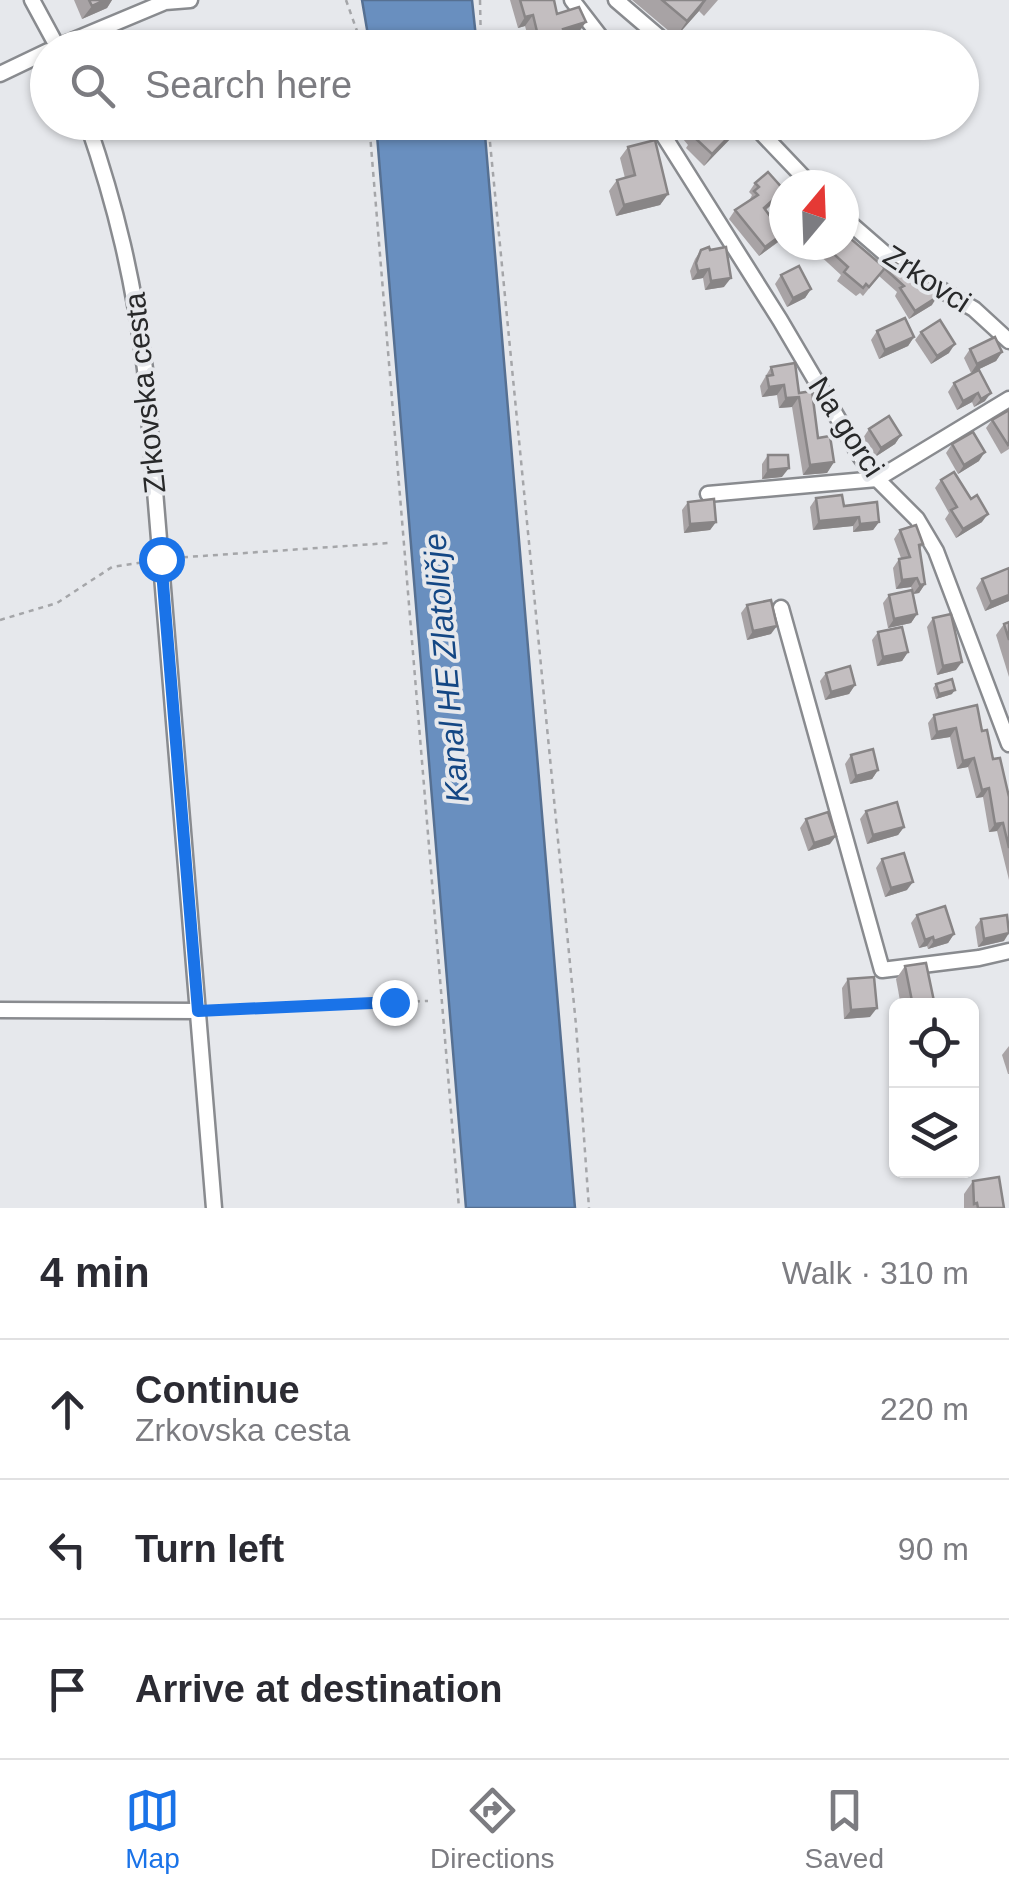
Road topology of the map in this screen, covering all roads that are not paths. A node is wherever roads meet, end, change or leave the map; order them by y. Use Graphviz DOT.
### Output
graph roads {
  1 [pos="32,0"];
  2 [pos="190,0"];
  3 [pos="572,0"];
  4 [pos="616,0"];
  5 [pos="48,30"];
  6 [pos="97,30"];
  7 [pos="594,30"];
  8 [pos="651,30"];
  9 [pos="30,60"];
  10 [pos="0,74"];
  11 [pos="93,140"];
  12 [pos="667,140"];
  13 [pos="767,140"];
  14 [pos="796,170"];
  15 [pos="859,231"];
  16 [pos="1009,341"];
  17 [pos="1009,399"];
  18 [pos="877,479"];
  19 [pos="708,494"];
  20 [pos="781,608"];
  21 [pos="1009,744"];
  22 [pos="1009,950"];
  23 [pos="0,1010"];
  24 [pos="198,1011"];
  25 [pos="214,1208"];
  1 -- 5 [label="street"];
  2 -- 6 [label="street"];
  3 -- 7 [label="street"];
  4 -- 8 [label="street"];
  9 -- 10 [label="street"];
  11 -- 24 [label="street, Zrkovska cesta"];
  12 -- 18 [label="street, Na gorci"];
  13 -- 14 [label="street"];
  15 -- 16 [label="street, Zrkovci"];
  17 -- 18 [label="street"];
  18 -- 19 [label="street"];
  18 -- 21 [label="street, Na gorci"];
  20 -- 22 [label="street"];
  23 -- 24 [label="street"];
  24 -- 25 [label="street, Zrkovska cesta"];
}
